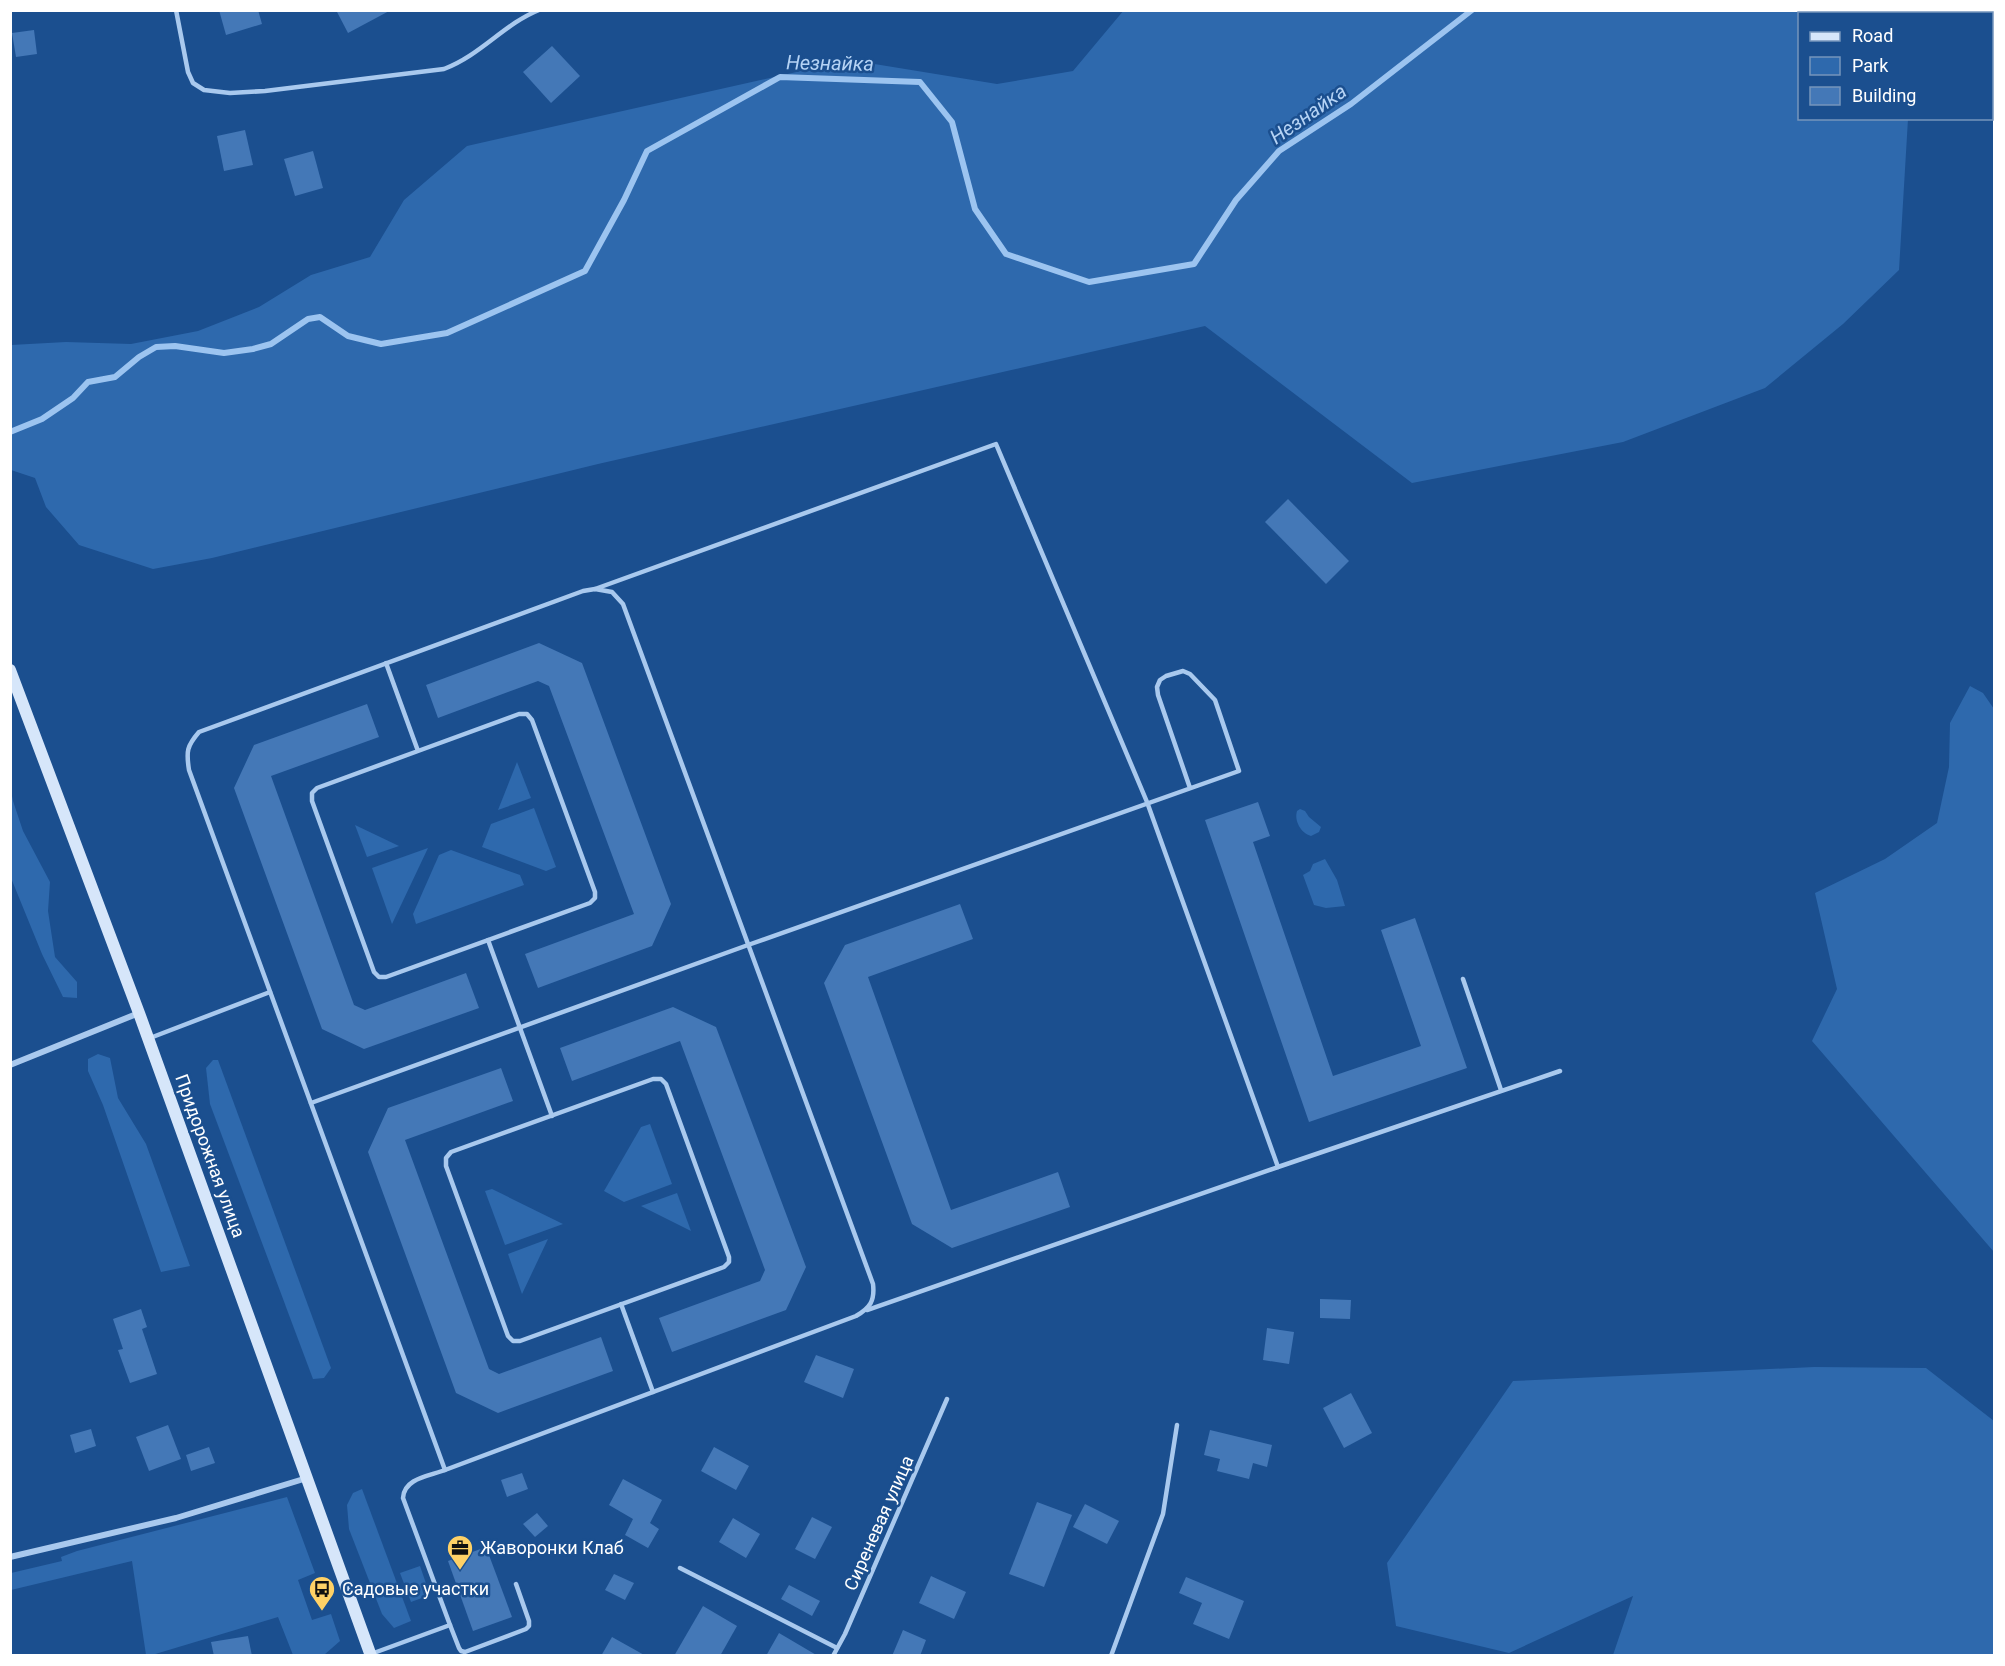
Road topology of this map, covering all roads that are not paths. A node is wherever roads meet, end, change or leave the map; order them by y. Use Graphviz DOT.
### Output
graph roads {
  1 [pos="176,10"];
  2 [pos="539,10"];
  3 [pos="595,589"];
  4 [pos="386,663"];
  5 [pos="10,670"];
  6 [pos="418,751"];
  7 [pos="1190,788"];
  8 [pos="1147,802"];
  9 [pos="488,940"];
  10 [pos="748,945"];
  11 [pos="1463,979"];
  12 [pos="270,992"];
  13 [pos="139,1013"];
  14 [pos="519,1027"];
  15 [pos="148,1039"];
  16 [pos="10,1065"];
  17 [pos="1560,1071"];
  18 [pos="1501,1090"];
  19 [pos="311,1103"];
  20 [pos="552,1116"];
  21 [pos="1278,1167"];
  22 [pos="621,1304"];
  23 [pos="867,1310"];
  24 [pos="653,1392"];
  25 [pos="947,1399"];
  26 [pos="1177,1425"];
  27 [pos="445,1470"];
  28 [pos="307,1478"];
  29 [pos="10,1557"];
  30 [pos="680,1568"];
  31 [pos="516,1584"];
  32 [pos="450,1625"];
  33 [pos="837,1648"];
  34 [pos="371,1655"];
  35 [pos="833,1656"];
  36 [pos="1111,1656"];
  1 -- 2 [label="lane"];
  3 -- 4 [label="lane"];
  3 -- 8 [label="lane"];
  3 -- 10 [label="lane"];
  4 -- 6 [label="lane"];
  4 -- 12 [label="lane"];
  5 -- 13 [label="main road, Придорожная улица"];
  6 -- 9 [label="lane"];
  6 -- 9 [label="lane"];
  7 -- 7 [label="lane"];
  7 -- 8 [label="lane"];
  8 -- 10 [label="lane"];
  8 -- 21 [label="lane"];
  9 -- 14 [label="lane"];
  10 -- 14 [label="lane"];
  10 -- 23 [label="lane"];
  11 -- 18 [label="lane"];
  12 -- 15 [label="lane"];
  12 -- 19 [label="lane"];
  13 -- 15 [label="main road, Придорожная улица"];
  13 -- 16 [label="street"];
  14 -- 19 [label="lane"];
  14 -- 20 [label="lane"];
  15 -- 28 [label="main road, Придорожная улица"];
  17 -- 18 [label="lane"];
  18 -- 21 [label="lane"];
  19 -- 27 [label="lane"];
  20 -- 22 [label="lane"];
  20 -- 22 [label="lane"];
  21 -- 23 [label="lane"];
  22 -- 24 [label="lane"];
  23 -- 24 [label="lane"];
  24 -- 27 [label="lane"];
  25 -- 33 [label="lane, Сиреневая улица"];
  26 -- 36 [label="lane"];
  27 -- 32 [label="lane"];
  28 -- 29 [label="street"];
  28 -- 34 [label="main road, Придорожная улица"];
  30 -- 33 [label="lane"];
  31 -- 32 [label="lane"];
  32 -- 34 [label="lane"];
  33 -- 35 [label="lane, Сиреневая улица"];
}
